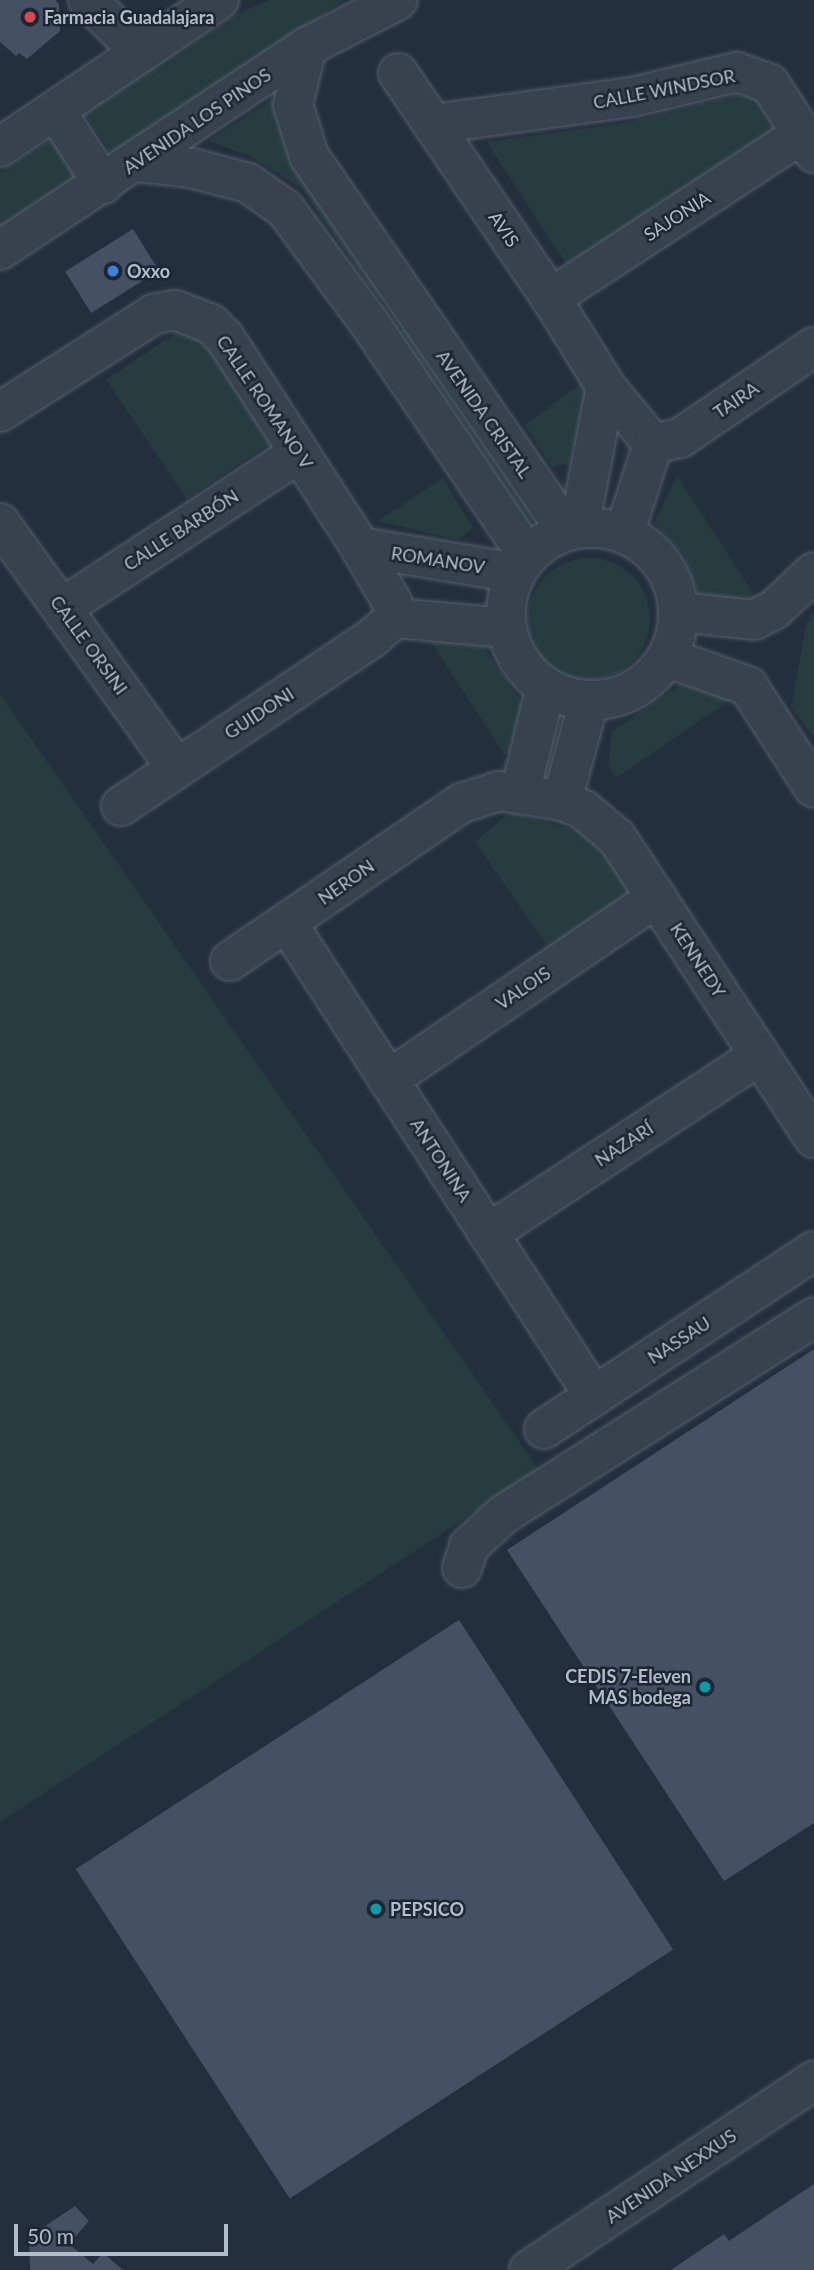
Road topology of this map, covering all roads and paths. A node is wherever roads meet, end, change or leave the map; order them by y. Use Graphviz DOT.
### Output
graph roads {
  1 [pos="88,0"];
  2 [pos="219,0"];
  3 [pos="398,0"];
  4 [pos="307,47"];
  5 [pos="140,52"];
  6 [pos="398,73"];
  7 [pos="56,111"];
  8 [pos="433,124"];
  9 [pos="6,136"];
  10 [pos="808,143"];
  11 [pos="136,162"];
  12 [pos="103,184"];
  13 [pos="0,250"];
  14 [pos="402,297"];
  15 [pos="551,298"];
  16 [pos="368,321"];
  17 [pos="814,347"];
  18 [pos="606,387"];
  19 [pos="0,412"];
  20 [pos="653,444"];
  21 [pos="299,453"];
  22 [pos="0,523"];
  23 [pos="573,530"];
  24 [pos="624,534"];
  25 [pos="360,547"];
  26 [pos="522,565"];
  27 [pos="801,584"];
  28 [pos="62,608"];
  29 [pos="679,612"];
  30 [pos="395,618"];
  31 [pos="507,628"];
  32 [pos="667,658"];
  33 [pos="546,687"];
  34 [pos="589,701"];
  35 [pos="176,767"];
  36 [pos="814,788"];
  37 [pos="520,793"];
  38 [pos="562,801"];
  39 [pos="462,803"];
  40 [pos="121,806"];
  41 [pos="657,897"];
  42 [pos="287,922"];
  43 [pos="230,961"];
  44 [pos="760,1055"];
  45 [pos="388,1080"];
  46 [pos="814,1138"];
  47 [pos="489,1233"];
  48 [pos="814,1251"];
  49 [pos="814,1317"];
  50 [pos="594,1396"];
  51 [pos="544,1429"];
  52 [pos="461,1568"];
  53 [pos="814,2081"];
  54 [pos="608,2218"];
  55 [pos="529,2270"];
  56 [pos="578,2270"];
  1 -- 5 [label="street"];
  2 -- 5 [label="street"];
  3 -- 4 [label="street, AVENIDA LOS PINOS"];
  4 -- 11 [label="street, AVENIDA LOS PINOS"];
  4 -- 14 [label="street, AVENIDA CRISTAL"];
  5 -- 7 [label="street"];
  6 -- 8 [label="street, AVIS"];
  7 -- 9 [label="street"];
  7 -- 12 [label="street"];
  8 -- 10 [label="street, CALLE WINDSOR"];
  8 -- 15 [label="street, AVIS"];
  10 -- 15 [label="street, SAJONIA"];
  11 -- 12 [label="street, AVENIDA LOS PINOS"];
  11 -- 16 [label="street"];
  12 -- 13 [label="street, AVENIDA LOS PINOS"];
  14 -- 16 [label="street"];
  14 -- 23 [label="street, AVENIDA CRISTAL"];
  15 -- 18 [label="street, AVIS"];
  16 -- 26 [label="street"];
  17 -- 20 [label="street, TAIRA"];
  18 -- 20 [label="street, AVIS"];
  18 -- 23 [label="street"];
  19 -- 21 [label="street, CALLE ROMANO V"];
  20 -- 24 [label="street"];
  21 -- 25 [label="street, CALLE ROMANO V"];
  21 -- 28 [label="street, CALLE BARBÓN"];
  22 -- 28 [label="street, CALLE ORSINI"];
  23 -- 24 [label="street"];
  23 -- 26 [label="street"];
  24 -- 29 [label="street"];
  25 -- 26 [label="street, ROMANOV"];
  25 -- 30 [label="street, CALLE ROMANO V"];
  26 -- 31 [label="street"];
  27 -- 29 [label="street"];
  28 -- 35 [label="street, CALLE ORSINI"];
  29 -- 32 [label="street"];
  30 -- 31 [label="street"];
  30 -- 35 [label="street, GUIDONI"];
  31 -- 33 [label="street"];
  32 -- 34 [label="street"];
  32 -- 36 [label="street"];
  33 -- 34 [label="street"];
  33 -- 37 [label="street"];
  34 -- 38 [label="street"];
  35 -- 40 [label="street, GUIDONI"];
  37 -- 38 [label="street, KENNEDY"];
  37 -- 39 [label="street, KENNEDY"];
  38 -- 41 [label="street, KENNEDY"];
  39 -- 42 [label="street, NERON"];
  41 -- 44 [label="street, KENNEDY"];
  41 -- 45 [label="street, VALOIS"];
  42 -- 43 [label="street, NERON"];
  42 -- 45 [label="street, ANTONINA"];
  44 -- 46 [label="street, KENNEDY"];
  44 -- 47 [label="street, NAZARÍ"];
  45 -- 47 [label="street, ANTONINA"];
  47 -- 50 [label="street, ANTONINA"];
  48 -- 50 [label="street, NASSAU"];
  49 -- 52 [label="street"];
  50 -- 51 [label="street, NASSAU"];
  53 -- 54 [label="street, AVENIDA NEXXUS"];
  54 -- 55 [label="street, AVENIDA NEXXUS"];
  54 -- 56 [label="street"];
}
